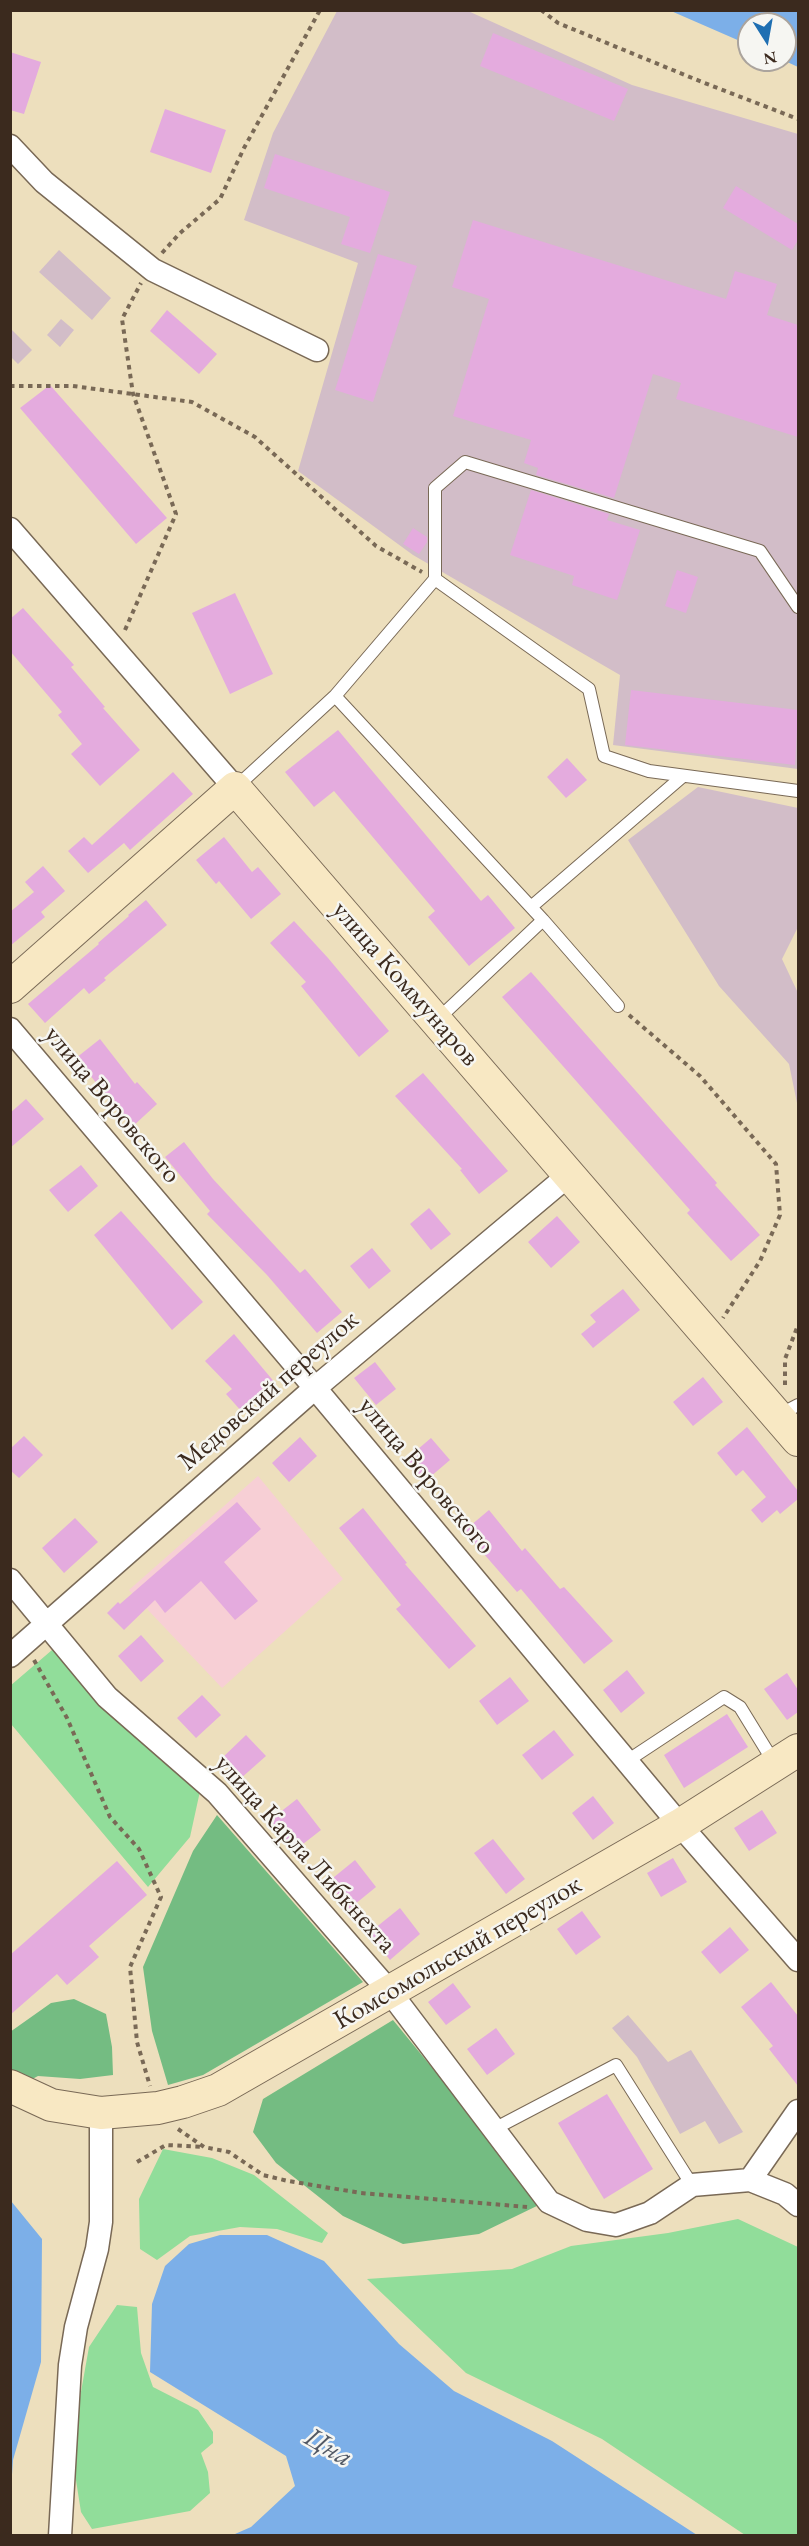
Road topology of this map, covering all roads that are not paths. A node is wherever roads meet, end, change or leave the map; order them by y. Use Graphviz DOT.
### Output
graph roads {
  1 [pos="10,146"];
  2 [pos="317,350"];
  3 [pos="10,528"];
  4 [pos="435,579"];
  5 [pos="798,607"];
  6 [pos="335,696"];
  7 [pos="683,776"];
  8 [pos="235,788"];
  9 [pos="798,791"];
  10 [pos="531,907"];
  11 [pos="543,920"];
  12 [pos="10,987"];
  13 [pos="618,1006"];
  14 [pos="436,1020"];
  15 [pos="10,1029"];
  16 [pos="570,1174"];
  17 [pos="315,1388"];
  18 [pos="787,1411"];
  19 [pos="798,1440"];
  20 [pos="10,1580"];
  21 [pos="46,1624"];
  22 [pos="17,1650"];
  23 [pos="787,1757"];
  24 [pos="627,1761"];
  25 [pos="680,1825"];
  26 [pos="798,1960"];
  27 [pos="390,1992"];
  28 [pos="10,2086"];
  29 [pos="798,2111"];
  30 [pos="101,2113"];
  31 [pos="494,2129"];
  32 [pos="750,2180"];
  33 [pos="692,2185"];
  34 [pos="798,2205"];
  35 [pos="60,2535"];
  1 -- 2 [label="street"];
  3 -- 8 [label="street, улица Коммунаров"];
  4 -- 5 [label="lane"];
  4 -- 6 [label="lane"];
  4 -- 7 [label="lane"];
  6 -- 8 [label="lane"];
  6 -- 10 [label="lane"];
  7 -- 9 [label="lane"];
  7 -- 10 [label="lane"];
  8 -- 12 [label="street"];
  8 -- 14 [label="street, улица Коммунаров"];
  10 -- 11 [label="lane"];
  11 -- 13 [label="lane"];
  11 -- 14 [label="lane"];
  14 -- 16 [label="street, улица Коммунаров"];
  15 -- 17 [label="street, улица Воровского"];
  16 -- 17 [label="street, Медовский переулок"];
  16 -- 18 [label="street, улица Коммунаров"];
  17 -- 21 [label="street, Медовский переулок"];
  17 -- 24 [label="street, улица Воровского"];
  18 -- 19 [label="street, улица Коммунаров"];
  20 -- 21 [label="street, улица Карла Либкнехта"];
  21 -- 22 [label="street, Медовский переулок"];
  21 -- 27 [label="street, улица Карла Либкнехта"];
  23 -- 24 [label="lane"];
  23 -- 25 [label="street, Комсомольский переулок"];
  24 -- 25 [label="street, улица Воровского"];
  25 -- 26 [label="street, улица Воровского"];
  25 -- 27 [label="street, Комсомольский переулок"];
  27 -- 30 [label="street, Комсомольский переулок"];
  27 -- 31 [label="street, улица Карла Либкнехта"];
  28 -- 30 [label="street, Комсомольский переулок"];
  29 -- 32 [label="street"];
  30 -- 35 [label="street"];
  31 -- 33 [label="street, улица Карла Либкнехта"];
  31 -- 33 [label="lane"];
  32 -- 33 [label="street"];
  32 -- 34 [label="street"];
}
